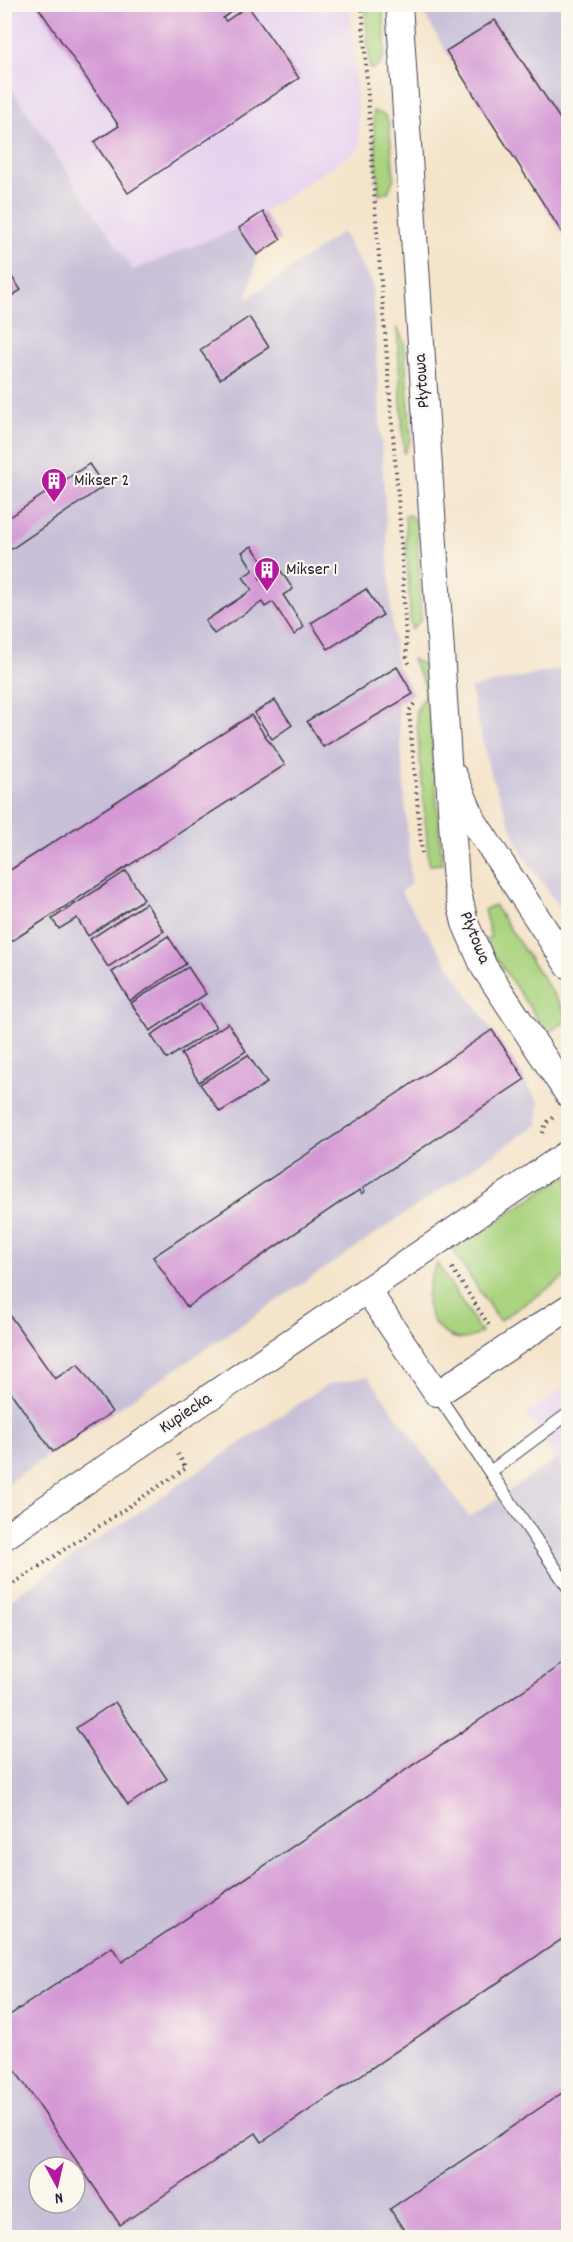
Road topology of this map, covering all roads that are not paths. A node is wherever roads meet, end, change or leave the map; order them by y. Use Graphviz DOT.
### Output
graph roads {
  1 [pos="399,4"];
  2 [pos="447,758"];
  3 [pos="568,966"];
  4 [pos="568,1094"];
  5 [pos="568,1153"];
  6 [pos="368,1291"];
  7 [pos="568,1308"];
  8 [pos="437,1394"];
  9 [pos="568,1414"];
  10 [pos="490,1472"];
  11 [pos="4,1537"];
  12 [pos="568,1587"];
  1 -- 2 [label="street, Płytowa"];
  2 -- 3 [label="street, Płytowa"];
  2 -- 4 [label="street, Płytowa"];
  5 -- 6 [label="street, Kupiecka"];
  6 -- 8 [label="street"];
  6 -- 11 [label="street, Kupiecka"];
  7 -- 8 [label="street"];
  8 -- 10 [label="lane"];
  9 -- 10 [label="lane"];
  10 -- 12 [label="lane"];
}
